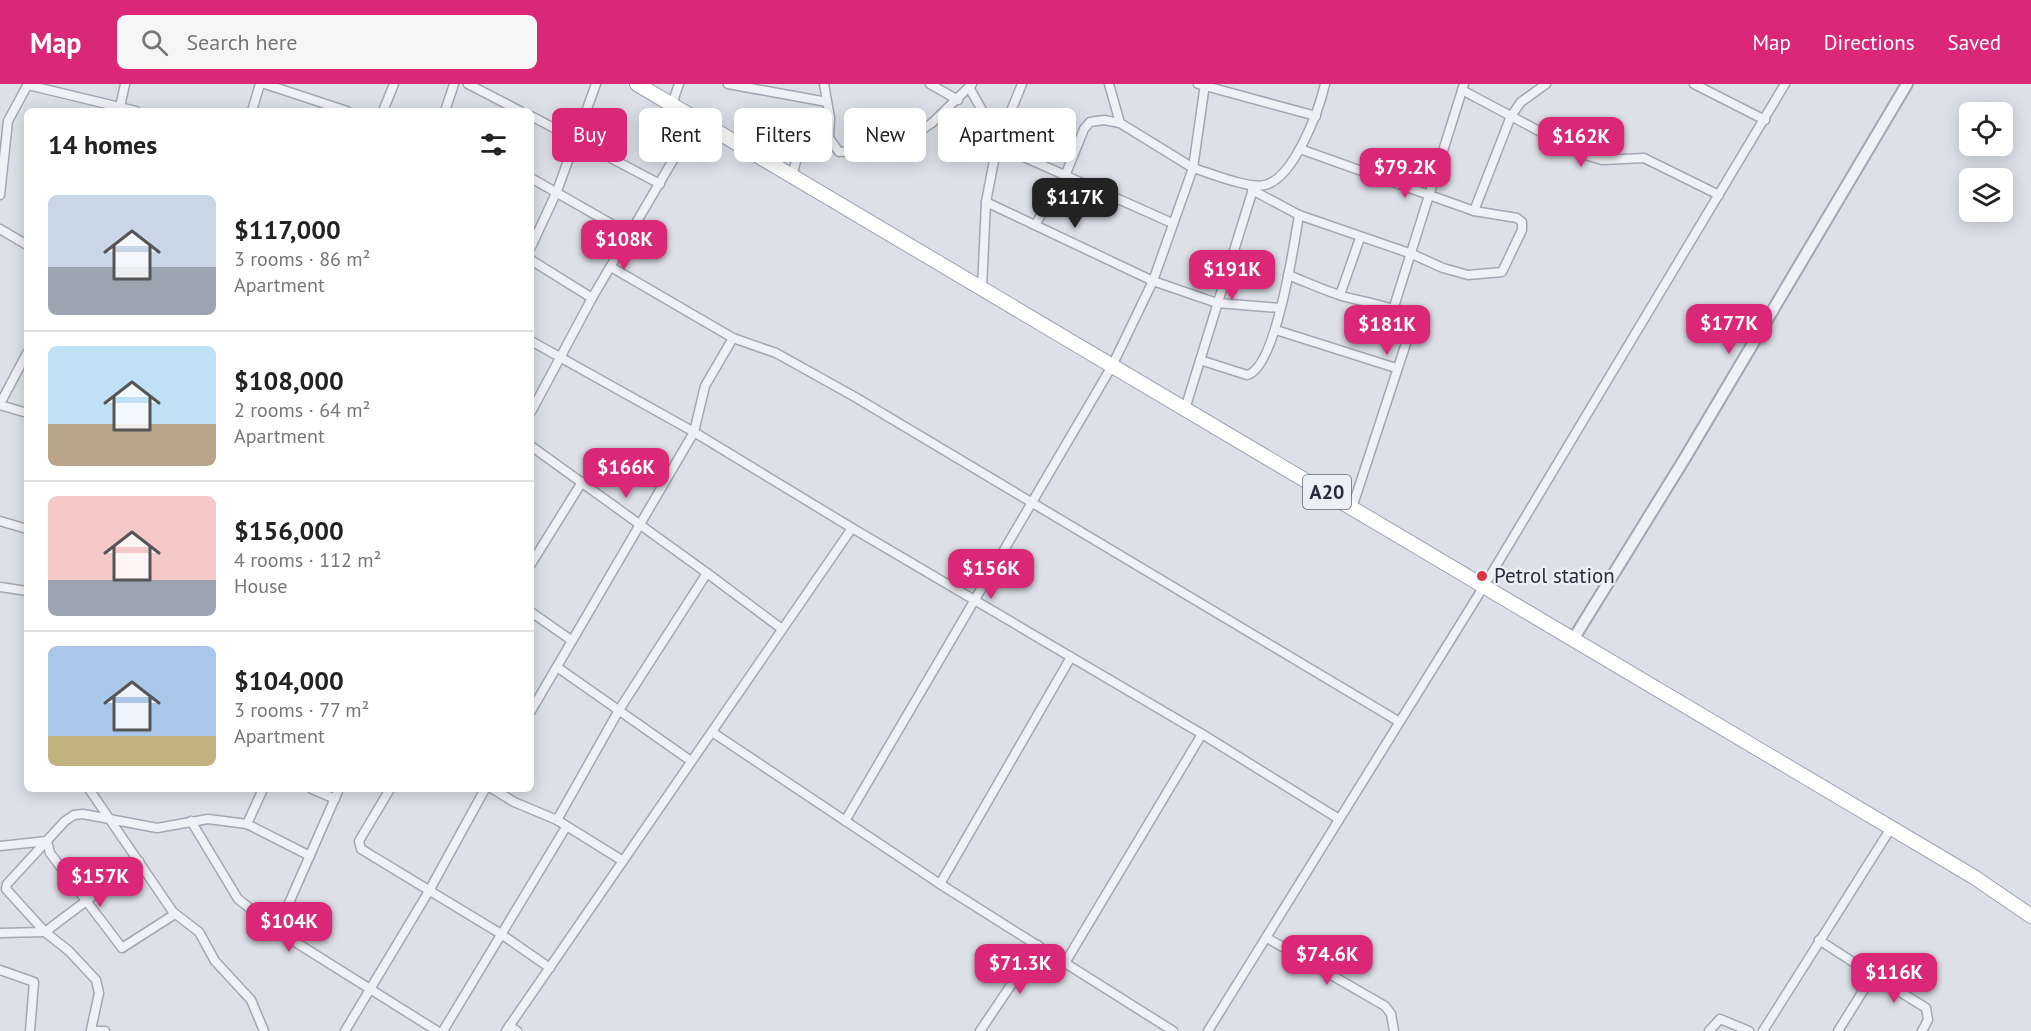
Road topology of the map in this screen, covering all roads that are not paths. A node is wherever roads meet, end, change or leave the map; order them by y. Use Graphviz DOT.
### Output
graph roads {
  1 [pos="28,84"];
  2 [pos="125,84"];
  3 [pos="262,84"];
  4 [pos="394,84"];
  5 [pos="454,84"];
  6 [pos="468,84"];
  7 [pos="596,84"];
  8 [pos="638,84"];
  9 [pos="679,84"];
  10 [pos="728,84"];
  11 [pos="824,84"];
  12 [pos="930,84"];
  13 [pos="1022,84"];
  14 [pos="1109,84"];
  15 [pos="1325,84"];
  16 [pos="1545,84"];
  17 [pos="1694,84"];
  18 [pos="1785,84"];
  19 [pos="1907,84"];
  20 [pos="1203,85"];
  21 [pos="971,86"];
  22 [pos="756,87"];
  23 [pos="1463,87"];
  24 [pos="958,100"];
  25 [pos="827,102"];
  26 [pos="672,104"];
  27 [pos="120,107"];
  28 [pos="124,108"];
  29 [pos="253,108"];
  30 [pos="338,108"];
  31 [pos="384,108"];
  32 [pos="446,108"];
  33 [pos="511,108"];
  34 [pos="586,108"];
  35 [pos="679,108"];
  36 [pos="828,108"];
  37 [pos="982,108"];
  38 [pos="1012,108"];
  39 [pos="1316,116"];
  40 [pos="1511,116"];
  41 [pos="534,117"];
  42 [pos="1765,120"];
  43 [pos="1120,123"];
  44 [pos="552,126"];
  45 [pos="722,134"];
  46 [pos="832,143"];
  47 [pos="1300,149"];
  48 [pos="566,162"];
  49 [pos="620,162"];
  50 [pos="673,162"];
  51 [pos="796,162"];
  52 [pos="994,162"];
  53 [pos="1037,162"];
  54 [pos="1193,168"];
  55 [pos="792,176"];
  56 [pos="1065,176"];
  57 [pos="534,180"];
  58 [pos="660,184"];
  59 [pos="1253,188"];
  60 [pos="556,191"];
  61 [pos="1428,193"];
  62 [pos="0,195"];
  63 [pos="1719,195"];
  64 [pos="986,202"];
  65 [pos="1474,211"];
  66 [pos="1299,215"];
  67 [pos="1172,223"];
  68 [pos="1035,225"];
  69 [pos="0,229"];
  70 [pos="629,234"];
  71 [pos="1360,238"];
  72 [pos="534,240"];
  73 [pos="24,243"];
  74 [pos="1412,254"];
  75 [pos="534,262"];
  76 [pos="611,267"];
  77 [pos="1288,275"];
  78 [pos="1153,281"];
  79 [pos="982,289"];
  80 [pos="1340,295"];
  81 [pos="592,297"];
  82 [pos="1217,303"];
  83 [pos="1280,308"];
  84 [pos="1393,310"];
  85 [pos="1276,330"];
  86 [pos="733,338"];
  87 [pos="534,343"];
  88 [pos="559,358"];
  89 [pos="24,359"];
  90 [pos="1200,360"];
  91 [pos="1112,366"];
  92 [pos="1396,368"];
  93 [pos="0,404"];
  94 [pos="534,406"];
  95 [pos="1185,409"];
  96 [pos="24,412"];
  97 [pos="694,432"];
  98 [pos="534,448"];
  99 [pos="582,482"];
  100 [pos="1031,503"];
  101 [pos="1352,508"];
  102 [pos="0,521"];
  103 [pos="641,526"];
  104 [pos="24,528"];
  105 [pos="852,528"];
  106 [pos="534,559"];
  107 [pos="707,573"];
  108 [pos="1484,586"];
  109 [pos="0,587"];
  110 [pos="24,591"];
  111 [pos="975,602"];
  112 [pos="534,614"];
  113 [pos="782,629"];
  114 [pos="1574,638"];
  115 [pos="571,640"];
  116 [pos="1071,657"];
  117 [pos="557,667"];
  118 [pos="534,706"];
  119 [pos="619,710"];
  120 [pos="1398,721"];
  121 [pos="712,732"];
  122 [pos="1202,734"];
  123 [pos="691,761"];
  124 [pos="91,792"];
  125 [pos="262,792"];
  126 [pos="319,792"];
  127 [pos="338,792"];
  128 [pos="388,792"];
  129 [pos="483,792"];
  130 [pos="498,792"];
  131 [pos="335,799"];
  132 [pos="105,816"];
  133 [pos="1339,819"];
  134 [pos="557,820"];
  135 [pos="191,821"];
  136 [pos="845,821"];
  137 [pos="247,824"];
  138 [pos="566,827"];
  139 [pos="1891,828"];
  140 [pos="47,841"];
  141 [pos="0,846"];
  142 [pos="310,856"];
  143 [pos="139,861"];
  144 [pos="623,861"];
  145 [pos="940,884"];
  146 [pos="429,891"];
  147 [pos="88,901"];
  148 [pos="175,914"];
  149 [pos="2031,916"];
  150 [pos="45,932"];
  151 [pos="0,933"];
  152 [pos="501,934"];
  153 [pos="284,935"];
  154 [pos="1268,938"];
  155 [pos="1819,940"];
  156 [pos="1038,945"];
  157 [pos="1065,963"];
  158 [pos="550,968"];
  159 [pos="0,970"];
  160 [pos="1873,975"];
  161 [pos="370,988"];
  162 [pos="511,1029"];
  163 [pos="30,1031"];
  164 [pos="91,1031"];
  165 [pos="105,1031"];
  166 [pos="264,1031"];
  167 [pos="345,1031"];
  168 [pos="437,1031"];
  169 [pos="443,1031"];
  170 [pos="980,1031"];
  171 [pos="1173,1031"];
  172 [pos="1208,1031"];
  173 [pos="1394,1031"];
  174 [pos="1709,1031"];
  175 [pos="1749,1031"];
  176 [pos="1763,1031"];
  177 [pos="1838,1031"];
  178 [pos="1922,1031"];
  1 -- 27 [label="street"];
  1 -- 62 [label="street"];
  2 -- 27 [label="street"];
  3 -- 29 [label="street"];
  3 -- 30 [label="street"];
  4 -- 31 [label="street"];
  5 -- 32 [label="street"];
  6 -- 33 [label="street"];
  7 -- 34 [label="street"];
  8 -- 26 [label="main road, A20"];
  9 -- 26 [label="street"];
  10 -- 22 [label="street"];
  11 -- 25 [label="street"];
  12 -- 24 [label="street"];
  13 -- 38 [label="street"];
  14 -- 43 [label="street"];
  15 -- 39 [label="street"];
  16 -- 40 [label="street"];
  17 -- 42 [label="street"];
  18 -- 42 [label="street"];
  19 -- 114 [label="street"];
  20 -- 39 [label="street"];
  20 -- 54 [label="street"];
  21 -- 24 [label="street"];
  21 -- 37 [label="street"];
  22 -- 25 [label="street"];
  23 -- 40 [label="street"];
  23 -- 61 [label="street"];
  24 -- 46 [label="street"];
  25 -- 36 [label="street"];
  26 -- 35 [label="main road, A20"];
  27 -- 28 [label="street"];
  39 -- 47 [label="street"];
  40 -- 63 [label="street"];
  40 -- 65 [label="street"];
  41 -- 44 [label="street"];
  42 -- 63 [label="street"];
  43 -- 54 [label="street"];
  43 -- 56 [label="street"];
  45 -- 55 [label="main road, A20"];
  47 -- 59 [label="street"];
  47 -- 61 [label="street"];
  48 -- 60 [label="street"];
  49 -- 58 [label="street"];
  50 -- 58 [label="street"];
  51 -- 55 [label="street"];
  52 -- 64 [label="street"];
  53 -- 56 [label="street"];
  54 -- 59 [label="street"];
  54 -- 67 [label="street"];
  55 -- 79 [label="main road, A20"];
  56 -- 67 [label="street"];
  56 -- 68 [label="street"];
  57 -- 60 [label="street"];
  58 -- 70 [label="street"];
  59 -- 66 [label="street"];
  59 -- 82 [label="street"];
  60 -- 70 [label="street"];
  60 -- 72 [label="street"];
  61 -- 65 [label="street"];
  61 -- 74 [label="street"];
  63 -- 108 [label="street"];
  64 -- 68 [label="street"];
  64 -- 79 [label="street"];
  65 -- 74 [label="street"];
  66 -- 71 [label="street"];
  66 -- 77 [label="street"];
  67 -- 78 [label="street"];
  68 -- 78 [label="street"];
  69 -- 73 [label="street"];
  70 -- 76 [label="street"];
  71 -- 74 [label="street"];
  71 -- 80 [label="street"];
  74 -- 84 [label="street"];
  75 -- 81 [label="street"];
  76 -- 81 [label="street"];
  76 -- 86 [label="street"];
  77 -- 80 [label="street"];
  77 -- 83 [label="street"];
  78 -- 82 [label="street"];
  78 -- 91 [label="street"];
  79 -- 91 [label="main road, A20"];
  80 -- 84 [label="street"];
  81 -- 88 [label="street"];
  82 -- 83 [label="street"];
  82 -- 90 [label="street"];
  83 -- 85 [label="street"];
  84 -- 92 [label="street"];
  85 -- 90 [label="street"];
  85 -- 92 [label="street"];
  86 -- 97 [label="street"];
  86 -- 100 [label="street"];
  87 -- 88 [label="street"];
  88 -- 94 [label="street"];
  88 -- 97 [label="street"];
  89 -- 93 [label="street"];
  90 -- 95 [label="street"];
  91 -- 95 [label="main road, A20"];
  91 -- 100 [label="street"];
  92 -- 101 [label="street"];
  93 -- 96 [label="street"];
  95 -- 101 [label="main road, A20"];
  97 -- 103 [label="street"];
  97 -- 105 [label="street"];
  98 -- 99 [label="street"];
  99 -- 103 [label="street"];
  99 -- 106 [label="street"];
  100 -- 111 [label="street"];
  100 -- 120 [label="street"];
  101 -- 108 [label="main road, A20"];
  102 -- 104 [label="street"];
  103 -- 107 [label="street"];
  103 -- 115 [label="street"];
  105 -- 111 [label="street"];
  105 -- 113 [label="street"];
  107 -- 113 [label="street"];
  107 -- 119 [label="street"];
  108 -- 114 [label="main road, A20"];
  108 -- 120 [label="street"];
  109 -- 110 [label="street"];
  111 -- 116 [label="street"];
  111 -- 136 [label="street"];
  112 -- 115 [label="street"];
  113 -- 121 [label="street"];
  114 -- 139 [label="main road, A20"];
  115 -- 117 [label="street"];
  116 -- 122 [label="street"];
  116 -- 145 [label="street"];
  117 -- 118 [label="street"];
  117 -- 119 [label="street"];
  119 -- 123 [label="street"];
  119 -- 134 [label="street"];
  120 -- 133 [label="street"];
  121 -- 123 [label="street"];
  121 -- 136 [label="street"];
  122 -- 133 [label="street"];
  122 -- 157 [label="street"];
  123 -- 144 [label="street"];
  124 -- 132 [label="street"];
  125 -- 137 [label="street"];
  126 -- 131 [label="street"];
  127 -- 131 [label="street"];
  128 -- 146 [label="street"];
  129 -- 146 [label="street"];
  130 -- 134 [label="street"];
  131 -- 142 [label="street"];
  132 -- 135 [label="street"];
  132 -- 140 [label="street"];
  132 -- 143 [label="street"];
  133 -- 154 [label="street"];
  134 -- 138 [label="street"];
  135 -- 137 [label="street"];
  135 -- 153 [label="street"];
  136 -- 145 [label="street"];
  137 -- 142 [label="street"];
  138 -- 144 [label="street"];
  138 -- 152 [label="street"];
  139 -- 149 [label="main road, A20"];
  139 -- 155 [label="street"];
  140 -- 141 [label="street"];
  140 -- 147 [label="street"];
  140 -- 150 [label="street"];
  142 -- 153 [label="street"];
  143 -- 147 [label="street"];
  143 -- 148 [label="street"];
  144 -- 158 [label="street"];
  145 -- 156 [label="street"];
  146 -- 152 [label="street"];
  146 -- 161 [label="street"];
  147 -- 148 [label="street"];
  147 -- 150 [label="street"];
  148 -- 166 [label="street"];
  150 -- 151 [label="street"];
  150 -- 164 [label="street"];
  152 -- 158 [label="street"];
  152 -- 169 [label="street"];
  153 -- 161 [label="street"];
  154 -- 172 [label="street"];
  154 -- 173 [label="street"];
  155 -- 160 [label="street"];
  155 -- 176 [label="street"];
  156 -- 157 [label="street"];
  156 -- 170 [label="street"];
  157 -- 171 [label="street"];
  158 -- 162 [label="street"];
  159 -- 163 [label="street"];
  160 -- 177 [label="street"];
  160 -- 178 [label="street"];
  161 -- 167 [label="street"];
  161 -- 168 [label="street"];
  164 -- 165 [label="street"];
  174 -- 175 [label="street"];
}
